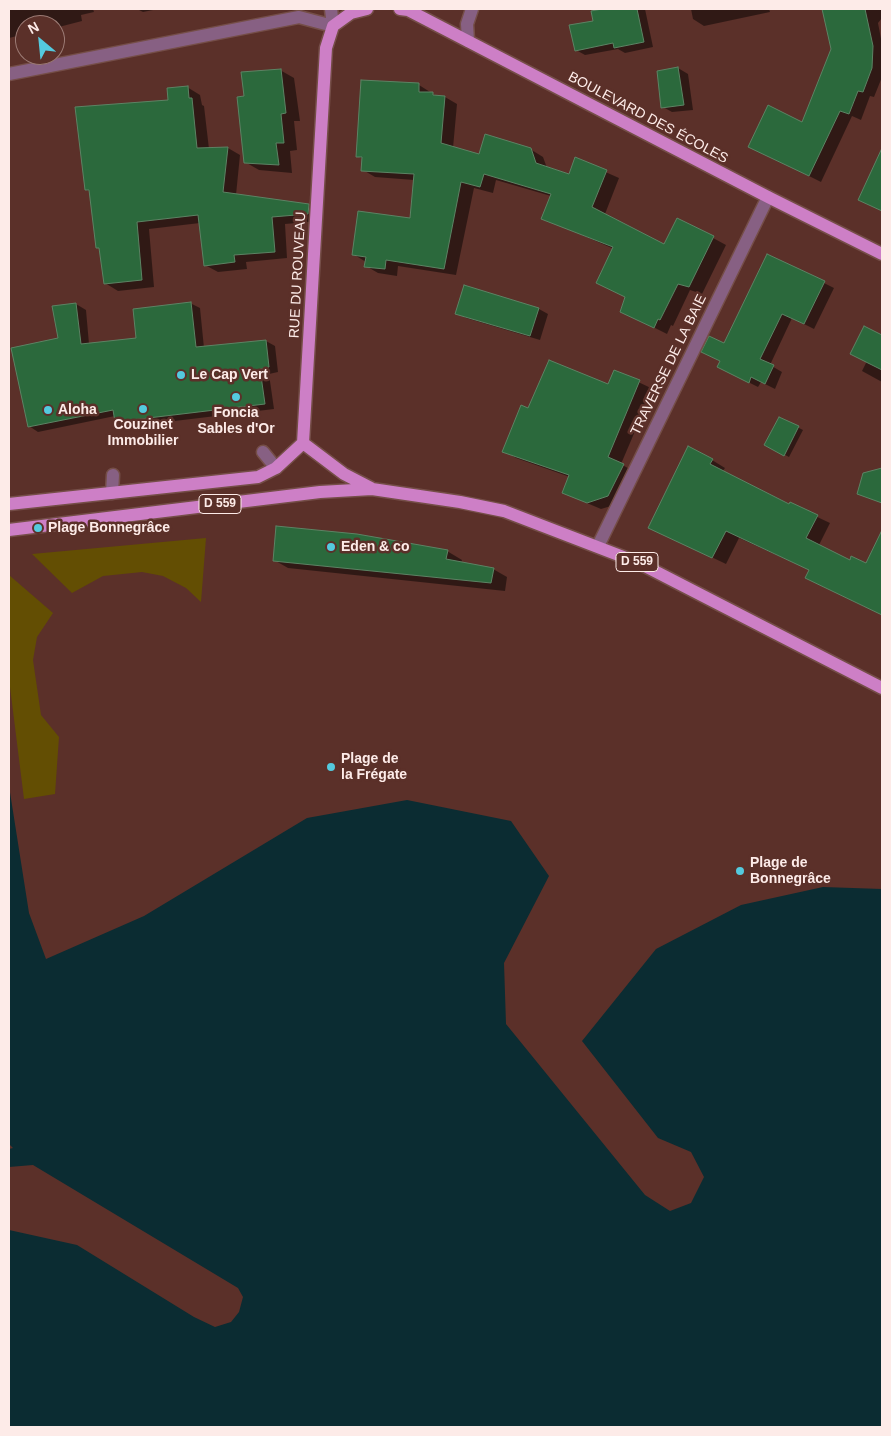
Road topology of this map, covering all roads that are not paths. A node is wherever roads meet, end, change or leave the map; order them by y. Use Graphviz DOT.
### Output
graph roads {
  1 [pos="331,9"];
  2 [pos="367,9"];
  3 [pos="406,9"];
  4 [pos="472,9"];
  5 [pos="333,26"];
  6 [pos="468,41"];
  7 [pos="9,74"];
  8 [pos="768,197"];
  9 [pos="882,254"];
  10 [pos="303,442"];
  11 [pos="263,452"];
  12 [pos="276,468"];
  13 [pos="113,475"];
  14 [pos="372,489"];
  15 [pos="112,492"];
  16 [pos="9,504"];
  17 [pos="9,530"];
  18 [pos="598,546"];
  19 [pos="882,688"];
  1 -- 5 [label="street"];
  2 -- 5 [label="main road"];
  3 -- 6 [label="main road, BOULEVARD DES ÉCOLES"];
  4 -- 6 [label="street"];
  5 -- 7 [label="street"];
  5 -- 10 [label="main road, RUE DU ROUVEAU"];
  6 -- 8 [label="main road, BOULEVARD DES ÉCOLES"];
  8 -- 9 [label="main road, BOULEVARD DES ÉCOLES"];
  8 -- 18 [label="street, TRAVERSE DE LA BAIE"];
  10 -- 12 [label="main road"];
  10 -- 14 [label="main road"];
  11 -- 12 [label="street"];
  12 -- 15 [label="main road"];
  13 -- 15 [label="street"];
  14 -- 17 [label="main road, D 559"];
  14 -- 18 [label="main road, D 559"];
  15 -- 16 [label="main road"];
  18 -- 19 [label="main road, D 559"];
}
